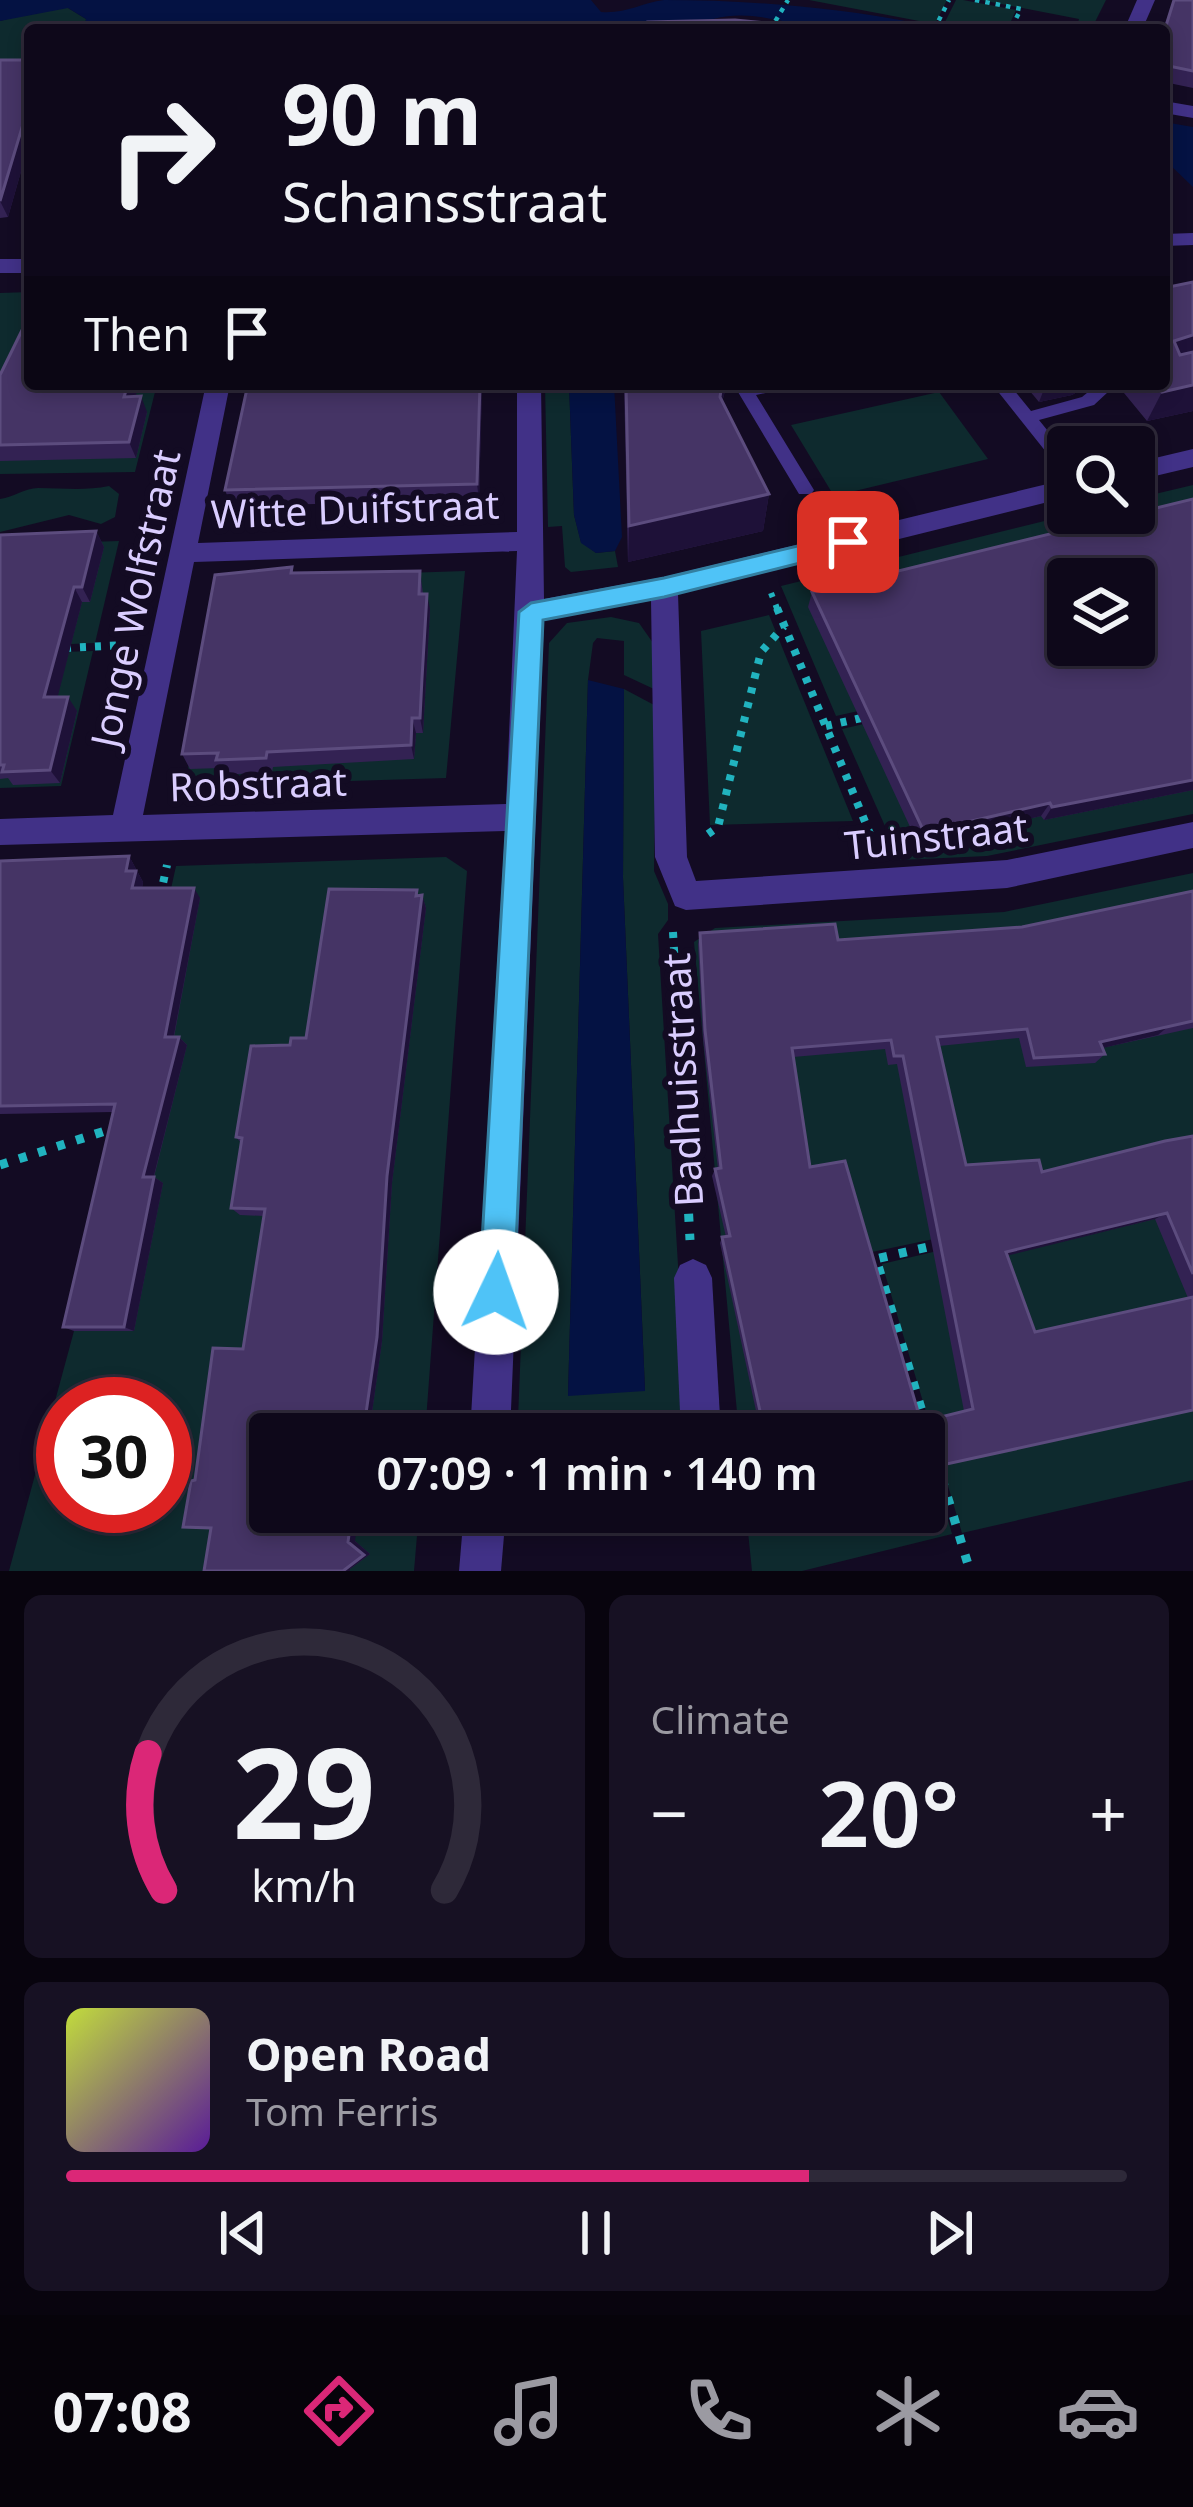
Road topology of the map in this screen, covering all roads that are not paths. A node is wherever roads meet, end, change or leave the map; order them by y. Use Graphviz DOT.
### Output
graph roads {
  1 [pos="217,390"];
  2 [pos="529,390"];
  3 [pos="756,390"];
  4 [pos="1005,390"];
  5 [pos="1101,390"];
  6 [pos="1027,418"];
  7 [pos="1047,442"];
  8 [pos="1193,458"];
  9 [pos="1155,467"];
  10 [pos="805,490"];
  11 [pos="1047,493"];
  12 [pos="528,541"];
  13 [pos="186,553"];
  14 [pos="664,587"];
  15 [pos="531,612"];
  16 [pos="519,817"];
  17 [pos="125,829"];
  18 [pos="0,832"];
  19 [pos="1193,835"];
  20 [pos="686,896"];
  21 [pos="693,1278"];
  22 [pos="491,1413"];
  23 [pos="700,1413"];
  24 [pos="484,1533"];
  25 [pos="481,1571"];
  1 -- 13 [label="street, Jonge Wolfstraat"];
  2 -- 12 [label="street"];
  3 -- 10 [label="lane"];
  4 -- 6 [label="lane"];
  5 -- 6 [label="lane"];
  6 -- 7 [label="lane"];
  8 -- 9 [label="street"];
  11 -- 14 [label="street"];
  12 -- 13 [label="street, Witte Duifstraat"];
  12 -- 15 [label="street"];
  13 -- 17 [label="street, Jonge Wolfstraat"];
  14 -- 15 [label="street"];
  14 -- 20 [label="street, Badhuisstraat"];
  15 -- 16 [label="street"];
  16 -- 17 [label="street, Robstraat"];
  16 -- 22 [label="street"];
  17 -- 18 [label="street, Robstraat"];
  19 -- 20 [label="street, Tuinstraat"];
  21 -- 23 [label="street"];
  24 -- 25 [label="street"];
}
